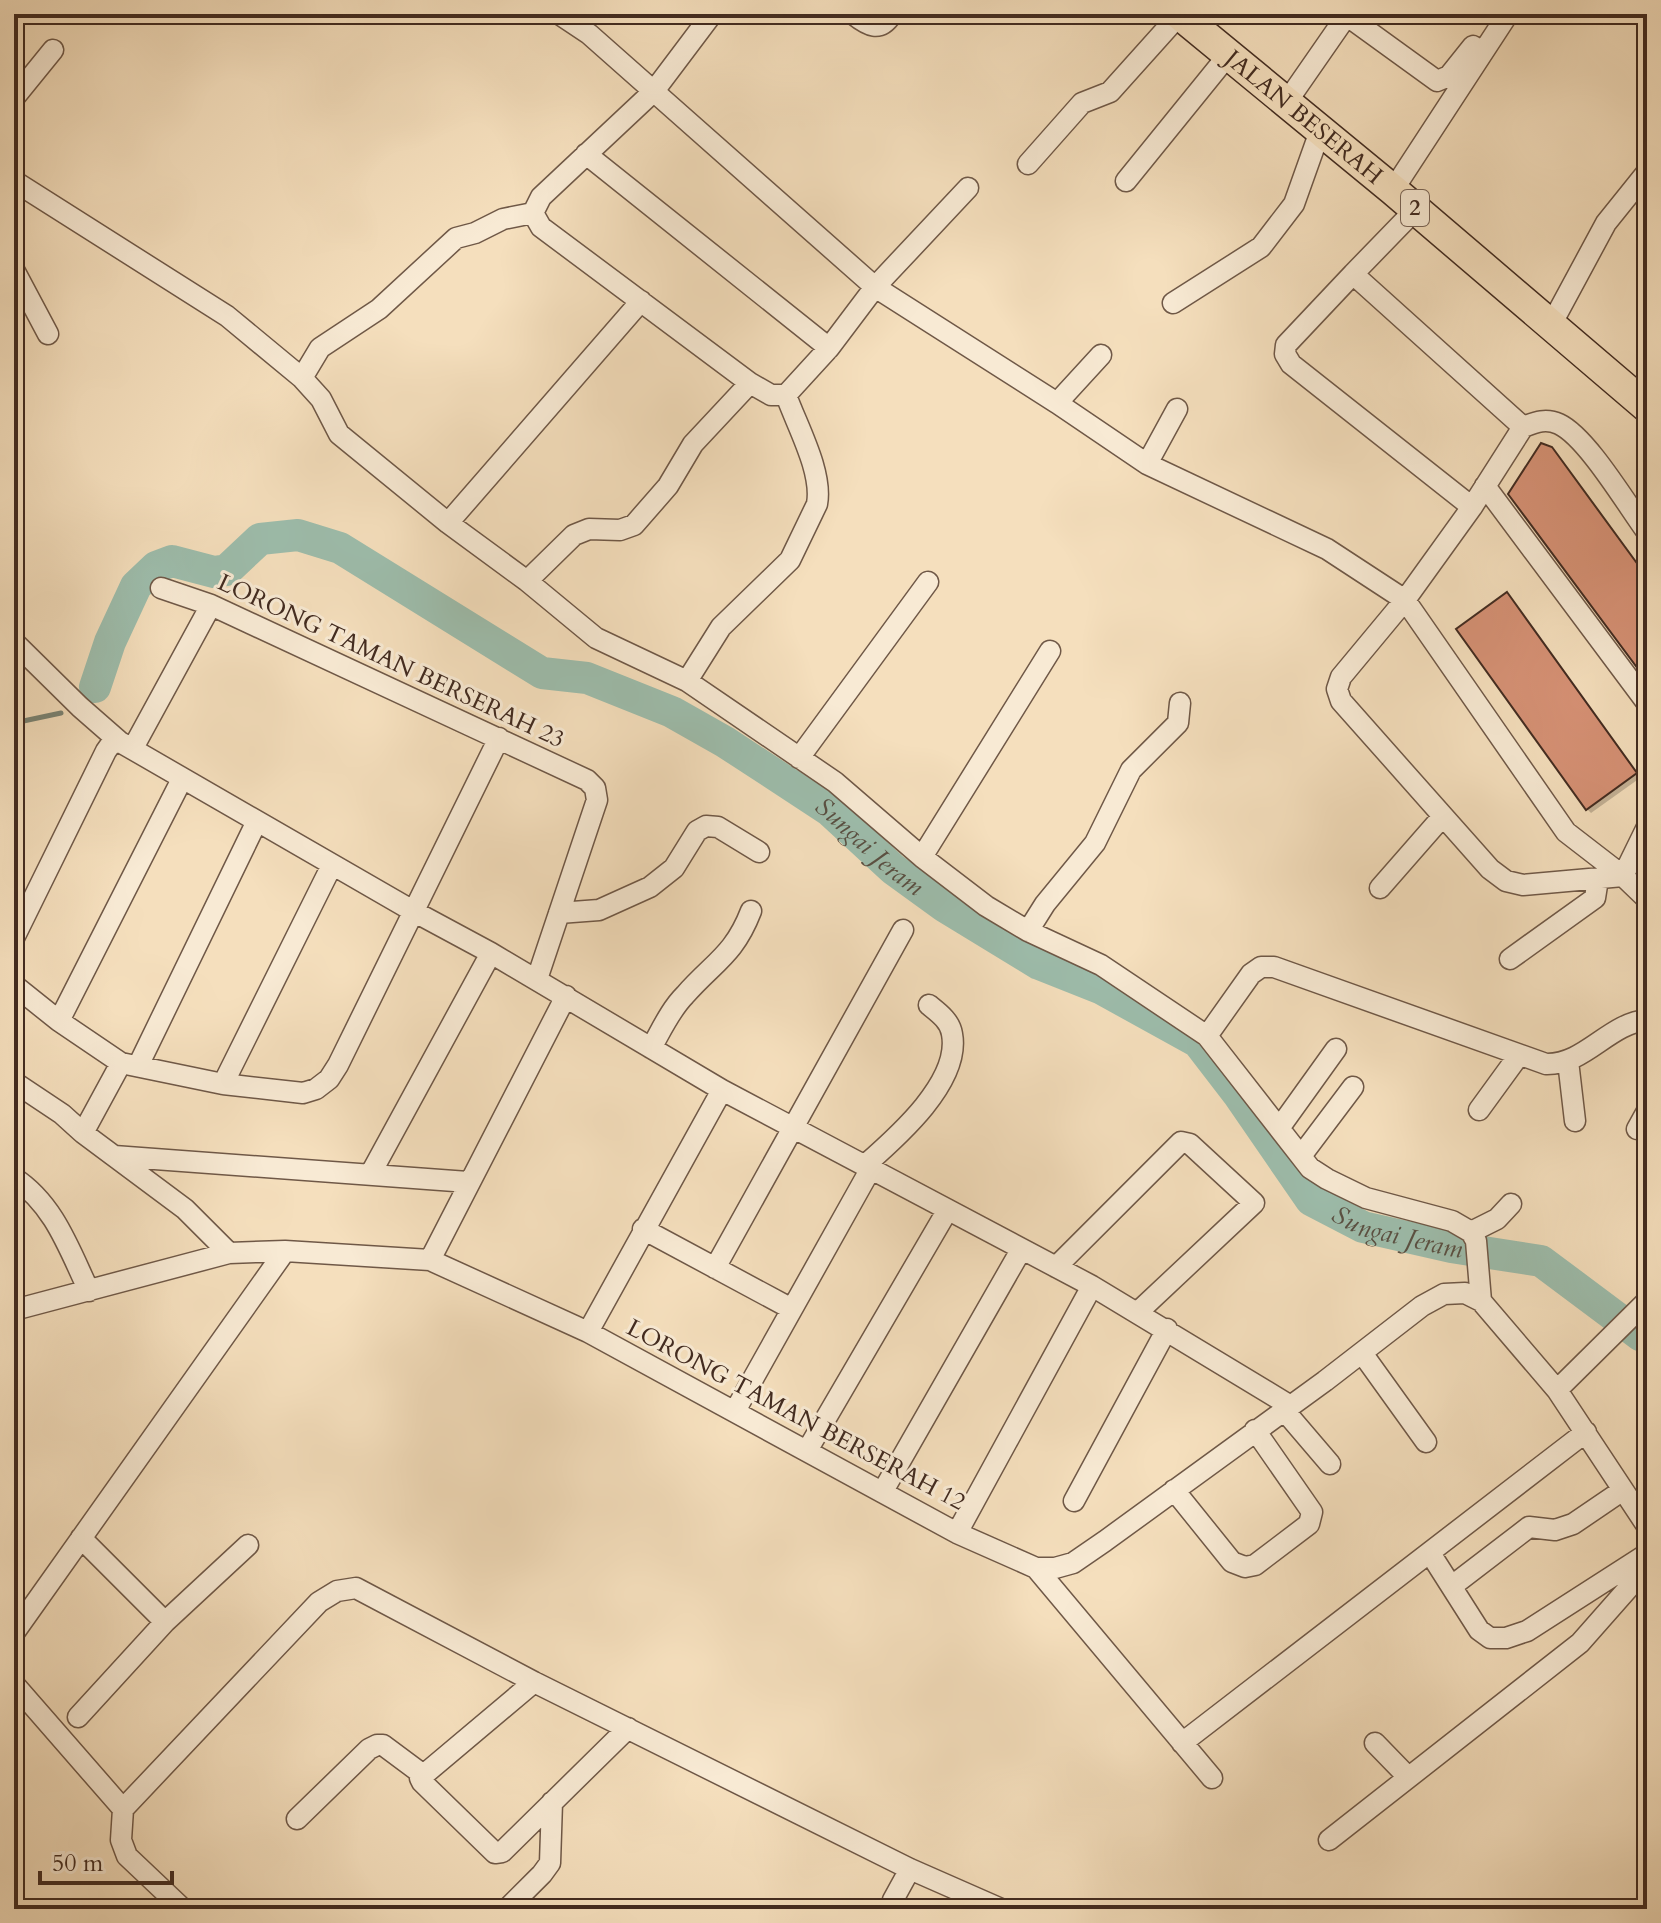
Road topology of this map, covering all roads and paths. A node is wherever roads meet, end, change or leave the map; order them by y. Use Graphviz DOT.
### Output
graph roads {
  1 [pos="559,14"];
  2 [pos="712,14"];
  3 [pos="853,14"];
  4 [pos="892,14"];
  5 [pos="1180,14"];
  6 [pos="1508,14"];
  7 [pos="53,50"];
  8 [pos="1483,52"];
  9 [pos="1229,54"];
  10 [pos="654,91"];
  11 [pos="14,98"];
  12 [pos="1286,103"];
  13 [pos="1320,131"];
  14 [pos="586,154"];
  15 [pos="1028,164"];
  16 [pos="1647,172"];
  17 [pos="14,181"];
  18 [pos="1126,181"];
  19 [pos="968,188"];
  20 [pos="1404,199"];
  21 [pos="533,213"];
  22 [pos="14,270"];
  23 [pos="1353,274"];
  24 [pos="875,287"];
  25 [pos="641,301"];
  26 [pos="1173,303"];
  27 [pos="1551,325"];
  28 [pos="48,334"];
  29 [pos="829,348"];
  30 [pos="1101,355"];
  31 [pos="302,378"];
  32 [pos="750,383"];
  33 [pos="786,395"];
  34 [pos="1057,403"];
  35 [pos="1647,407"];
  36 [pos="1177,409"];
  37 [pos="1523,427"];
  38 [pos="1147,464"];
  39 [pos="1485,486"];
  40 [pos="1472,507"];
  41 [pos="448,523"];
  42 [pos="1647,532"];
  43 [pos="527,581"];
  44 [pos="928,582"];
  45 [pos="161,588"];
  46 [pos="1405,600"];
  47 [pos="211,605"];
  48 [pos="14,642"];
  49 [pos="1050,651"];
  50 [pos="687,681"];
  51 [pos="1180,703"];
  52 [pos="1647,703"];
  53 [pos="499,738"];
  54 [pos="127,745"];
  55 [pos="799,758"];
  56 [pos="182,779"];
  57 [pos="1443,816"];
  58 [pos="257,821"];
  59 [pos="1647,827"];
  60 [pos="759,852"];
  61 [pos="922,857"];
  62 [pos="332,865"];
  63 [pos="1623,876"];
  64 [pos="1598,879"];
  65 [pos="1380,888"];
  66 [pos="1647,899"];
  67 [pos="413,911"];
  68 [pos="751,911"];
  69 [pos="559,913"];
  70 [pos="903,930"];
  71 [pos="1028,931"];
  72 [pos="14,938"];
  73 [pos="491,953"];
  74 [pos="1510,959"];
  75 [pos="537,979"];
  76 [pos="14,985"];
  77 [pos="566,996"];
  78 [pos="929,1005"];
  79 [pos="1647,1020"];
  80 [pos="59,1021"];
  81 [pos="1207,1036"];
  82 [pos="651,1048"];
  83 [pos="1336,1049"];
  84 [pos="1519,1055"];
  85 [pos="1568,1061"];
  86 [pos="129,1065"];
  87 [pos="14,1082"];
  88 [pos="223,1084"];
  89 [pos="1353,1087"];
  90 [pos="722,1090"];
  91 [pos="1479,1110"];
  92 [pos="1575,1121"];
  93 [pos="795,1127"];
  94 [pos="1280,1127"];
  95 [pos="83,1133"];
  96 [pos="114,1156"];
  97 [pos="1301,1156"];
  98 [pos="867,1168"];
  99 [pos="371,1173"];
  100 [pos="14,1178"];
  101 [pos="468,1182"];
  102 [pos="1511,1204"];
  103 [pos="947,1211"];
  104 [pos="643,1229"];
  105 [pos="1475,1245"];
  106 [pos="1021,1250"];
  107 [pos="285,1251"];
  108 [pos="229,1253"];
  109 [pos="430,1260"];
  110 [pos="1056,1267"];
  111 [pos="715,1268"];
  112 [pos="1092,1286"];
  113 [pos="89,1291"];
  114 [pos="1481,1301"];
  115 [pos="1645,1303"];
  116 [pos="790,1308"];
  117 [pos="14,1310"];
  118 [pos="1138,1312"];
  119 [pos="1167,1329"];
  120 [pos="588,1332"];
  121 [pos="1362,1353"];
  122 [pos="1557,1390"];
  123 [pos="1286,1407"];
  124 [pos="735,1411"];
  125 [pos="1255,1430"];
  126 [pos="1586,1432"];
  127 [pos="1426,1442"];
  128 [pos="808,1449"];
  129 [pos="1330,1464"];
  130 [pos="1174,1490"];
  131 [pos="1623,1490"];
  132 [pos="883,1491"];
  133 [pos="1074,1501"];
  134 [pos="1647,1526"];
  135 [pos="957,1533"];
  136 [pos="81,1538"];
  137 [pos="248,1545"];
  138 [pos="1430,1553"];
  139 [pos="1647,1554"];
  140 [pos="1647,1567"];
  141 [pos="1036,1568"];
  142 [pos="1452,1586"];
  143 [pos="165,1622"];
  144 [pos="14,1633"];
  145 [pos="534,1682"];
  146 [pos="14,1684"];
  147 [pos="78,1717"];
  148 [pos="628,1728"];
  149 [pos="1182,1743"];
  150 [pos="1375,1743"];
  151 [pos="422,1774"];
  152 [pos="1408,1777"];
  153 [pos="1212,1778"];
  154 [pos="552,1802"];
  155 [pos="123,1809"];
  156 [pos="297,1819"];
  157 [pos="1329,1840"];
  158 [pos="910,1869"];
  159 [pos="183,1909"];
  160 [pos="507,1909"];
  161 [pos="891,1909"];
  162 [pos="1001,1909"];
  1 -- 10 [label="street"];
  2 -- 10 [label="street"];
  3 -- 4 [label="street"];
  5 -- 9 [label="highway, JALAN BESERAH / 2"];
  5 -- 15 [label="street"];
  6 -- 8 [label="street"];
  7 -- 11 [label="street"];
  8 -- 12 [label="street"];
  8 -- 20 [label="street"];
  9 -- 12 [label="highway, JALAN BESERAH / 2"];
  9 -- 18 [label="street"];
  10 -- 14 [label="street"];
  10 -- 24 [label="street"];
  12 -- 13 [label="highway, JALAN BESERAH / 2"];
  13 -- 20 [label="highway, JALAN BESERAH / 2"];
  13 -- 26 [label="street"];
  14 -- 21 [label="street"];
  14 -- 29 [label="street"];
  16 -- 27 [label="street"];
  17 -- 31 [label="street"];
  19 -- 24 [label="street"];
  20 -- 23 [label="street"];
  20 -- 27 [label="highway, JALAN BESERAH / 2"];
  21 -- 25 [label="street"];
  21 -- 31 [label="street"];
  22 -- 28 [label="street"];
  23 -- 37 [label="street"];
  23 -- 40 [label="street"];
  24 -- 29 [label="street"];
  24 -- 34 [label="street"];
  25 -- 32 [label="street"];
  25 -- 41 [label="street"];
  27 -- 35 [label="highway, JALAN BESERAH / 2"];
  29 -- 33 [label="street"];
  30 -- 34 [label="street"];
  31 -- 41 [label="street"];
  32 -- 33 [label="street"];
  32 -- 43 [label="street"];
  33 -- 50 [label="street"];
  34 -- 38 [label="street"];
  36 -- 38 [label="street"];
  37 -- 39 [label="street"];
  37 -- 42 [label="street"];
  38 -- 46 [label="street"];
  39 -- 40 [label="street"];
  39 -- 52 [label="street"];
  40 -- 46 [label="street"];
  41 -- 43 [label="street"];
  43 -- 50 [label="street"];
  44 -- 55 [label="street"];
  45 -- 47 [label="street, LORONG TAMAN BERSERAH 23"];
  46 -- 57 [label="street"];
  46 -- 63 [label="street"];
  47 -- 53 [label="street, LORONG TAMAN BERSERAH 23"];
  47 -- 54 [label="street"];
  48 -- 54 [label="street"];
  49 -- 61 [label="street"];
  50 -- 55 [label="street"];
  51 -- 71 [label="street"];
  53 -- 67 [label="street"];
  53 -- 69 [label="street, LORONG TAMAN BERSERAH 23"];
  54 -- 56 [label="street"];
  54 -- 72 [label="street"];
  55 -- 61 [label="street"];
  56 -- 58 [label="street"];
  56 -- 80 [label="street"];
  57 -- 64 [label="street"];
  57 -- 65 [label="street"];
  58 -- 62 [label="street"];
  58 -- 86 [label="street"];
  59 -- 63 [label="street"];
  60 -- 69 [label="street"];
  61 -- 71 [label="street"];
  62 -- 67 [label="street"];
  62 -- 88 [label="street"];
  63 -- 64 [label="street"];
  63 -- 66 [label="street"];
  64 -- 74 [label="street"];
  67 -- 73 [label="street"];
  67 -- 88 [label="street"];
  68 -- 82 [label="street"];
  69 -- 75 [label="street"];
  70 -- 93 [label="street"];
  71 -- 81 [label="street"];
  73 -- 75 [label="street"];
  73 -- 99 [label="street"];
  75 -- 77 [label="street"];
  76 -- 80 [label="street"];
  77 -- 82 [label="street"];
  77 -- 101 [label="street"];
  78 -- 98 [label="street"];
  79 -- 85 [label="street"];
  80 -- 86 [label="street"];
  81 -- 84 [label="street"];
  81 -- 94 [label="street"];
  82 -- 90 [label="street"];
  83 -- 94 [label="street"];
  84 -- 85 [label="street"];
  84 -- 91 [label="street"];
  85 -- 92 [label="street"];
  86 -- 88 [label="street"];
  86 -- 95 [label="street"];
  87 -- 95 [label="street"];
  89 -- 97 [label="street"];
  90 -- 93 [label="street"];
  90 -- 104 [label="street"];
  93 -- 98 [label="street"];
  93 -- 111 [label="street"];
  94 -- 97 [label="street"];
  95 -- 96 [label="street"];
  96 -- 99 [label="street"];
  96 -- 108 [label="street"];
  97 -- 105 [label="street"];
  98 -- 103 [label="street"];
  98 -- 116 [label="street"];
  99 -- 101 [label="street"];
  100 -- 113 [label="street"];
  101 -- 109 [label="street"];
  102 -- 105 [label="street"];
  103 -- 106 [label="street"];
  103 -- 128 [label="street"];
  104 -- 111 [label="street"];
  104 -- 120 [label="street"];
  105 -- 114 [label="street"];
  106 -- 110 [label="street"];
  106 -- 132 [label="street"];
  107 -- 108 [label="street, LORONG TAMAN BERSERAH 12"];
  107 -- 109 [label="street, LORONG TAMAN BERSERAH 12"];
  107 -- 136 [label="street"];
  108 -- 113 [label="street, LORONG TAMAN BERSERAH 12"];
  109 -- 120 [label="street, LORONG TAMAN BERSERAH 12"];
  110 -- 112 [label="street"];
  110 -- 118 [label="street"];
  111 -- 116 [label="street"];
  112 -- 118 [label="street"];
  112 -- 135 [label="street"];
  113 -- 117 [label="street, LORONG TAMAN BERSERAH 12"];
  114 -- 121 [label="street"];
  114 -- 122 [label="street"];
  115 -- 122 [label="street"];
  116 -- 124 [label="street"];
  118 -- 119 [label="street"];
  119 -- 123 [label="street"];
  119 -- 133 [label="street"];
  120 -- 124 [label="street, LORONG TAMAN BERSERAH 12"];
  121 -- 123 [label="street"];
  121 -- 127 [label="street"];
  122 -- 126 [label="street"];
  123 -- 125 [label="street"];
  123 -- 129 [label="street"];
  124 -- 128 [label="street, LORONG TAMAN BERSERAH 12"];
  125 -- 130 [label="street"];
  125 -- 130 [label="street"];
  126 -- 131 [label="street"];
  126 -- 138 [label="street"];
  128 -- 132 [label="street, LORONG TAMAN BERSERAH 12"];
  130 -- 141 [label="street"];
  131 -- 134 [label="street"];
  131 -- 142 [label="street"];
  132 -- 135 [label="street, LORONG TAMAN BERSERAH 12"];
  135 -- 141 [label="street, LORONG TAMAN BERSERAH 12"];
  136 -- 143 [label="street"];
  136 -- 144 [label="street"];
  137 -- 143 [label="street"];
  138 -- 142 [label="street"];
  138 -- 149 [label="street"];
  139 -- 142 [label="street"];
  140 -- 152 [label="street"];
  141 -- 149 [label="street"];
  143 -- 147 [label="street"];
  145 -- 148 [label="street"];
  145 -- 151 [label="street"];
  145 -- 155 [label="street"];
  146 -- 155 [label="street"];
  148 -- 154 [label="street"];
  148 -- 158 [label="street"];
  149 -- 153 [label="street"];
  150 -- 152 [label="street"];
  151 -- 154 [label="street"];
  151 -- 156 [label="street"];
  152 -- 157 [label="street"];
  154 -- 160 [label="street"];
  155 -- 159 [label="street"];
  158 -- 161 [label="street"];
  158 -- 162 [label="street"];
}
